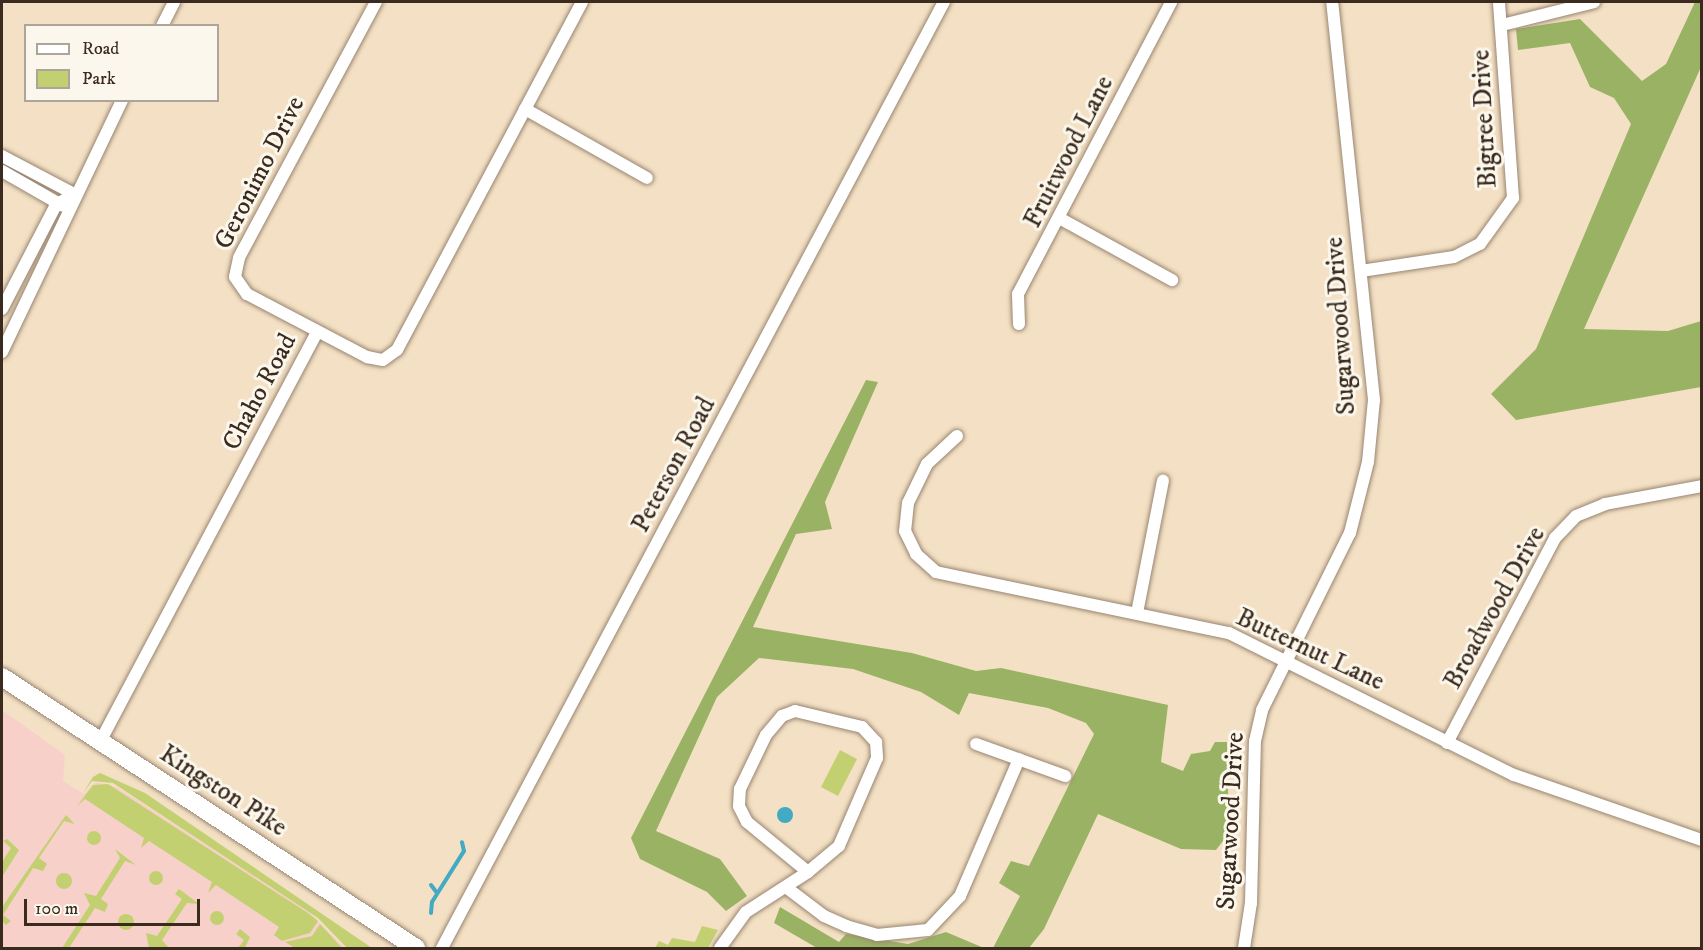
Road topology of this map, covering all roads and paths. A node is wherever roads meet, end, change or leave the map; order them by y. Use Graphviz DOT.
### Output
graph roads {
  1 [pos="174,2"];
  2 [pos="376,2"];
  3 [pos="582,2"];
  4 [pos="944,2"];
  5 [pos="1171,2"];
  6 [pos="1332,2"];
  7 [pos="1499,2"];
  8 [pos="1594,2"];
  9 [pos="163,24"];
  10 [pos="1502,25"];
  11 [pos="121,102"];
  12 [pos="525,109"];
  13 [pos="2,156"];
  14 [pos="22,167"];
  15 [pos="2,171"];
  16 [pos="646,178"];
  17 [pos="16,179"];
  18 [pos="74,194"];
  19 [pos="64,207"];
  20 [pos="1061,219"];
  21 [pos="1361,271"];
  22 [pos="1172,280"];
  23 [pos="2,309"];
  24 [pos="1018,324"];
  25 [pos="317,332"];
  26 [pos="2,352"];
  27 [pos="957,436"];
  28 [pos="1164,481"];
  29 [pos="1701,486"];
  30 [pos="1137,613"];
  31 [pos="1287,659"];
  32 [pos="2,677"];
  33 [pos="100,742"];
  34 [pos="1447,743"];
  35 [pos="976,744"];
  36 [pos="1019,759"];
  37 [pos="1065,776"];
  38 [pos="1701,840"];
  39 [pos="808,872"];
  40 [pos="787,888"];
  41 [pos="416,948"];
  42 [pos="442,948"];
  43 [pos="720,948"];
  44 [pos="1244,948"];
  1 -- 9 [label="street"];
  2 -- 25 [label="street, Geronimo Drive"];
  3 -- 12 [label="street, Chaho Road"];
  4 -- 42 [label="street, Peterson Road"];
  5 -- 20 [label="street, Fruitwood Lane"];
  6 -- 21 [label="street, Sugarwood Drive"];
  7 -- 10 [label="street, Bigtree Drive"];
  8 -- 10 [label="street"];
  10 -- 21 [label="street, Bigtree Drive"];
  11 -- 18 [label="street"];
  12 -- 16 [label="street"];
  12 -- 25 [label="street, Chaho Road"];
  13 -- 14 [label="street"];
  14 -- 17 [label="street"];
  14 -- 18 [label="street"];
  15 -- 17 [label="street"];
  17 -- 19 [label="street"];
  18 -- 19 [label="street"];
  19 -- 23 [label="street"];
  19 -- 26 [label="street"];
  20 -- 22 [label="street"];
  20 -- 24 [label="street, Fruitwood Lane"];
  21 -- 31 [label="street, Sugarwood Drive"];
  25 -- 33 [label="street, Chaho Road"];
  27 -- 30 [label="street, Butternut Lane"];
  28 -- 30 [label="street"];
  29 -- 34 [label="street, Broadwood Drive"];
  30 -- 31 [label="street, Butternut Lane"];
  31 -- 34 [label="street, Butternut Lane"];
  31 -- 44 [label="street, Sugarwood Drive"];
  32 -- 33 [label="main road, Kingston Pike"];
  33 -- 41 [label="main road, Kingston Pike"];
  34 -- 38 [label="street, Butternut Lane"];
  35 -- 36 [label="street"];
  36 -- 37 [label="street"];
  36 -- 40 [label="street"];
  39 -- 39 [label="street"];
  39 -- 40 [label="street"];
  40 -- 43 [label="street"];
}
